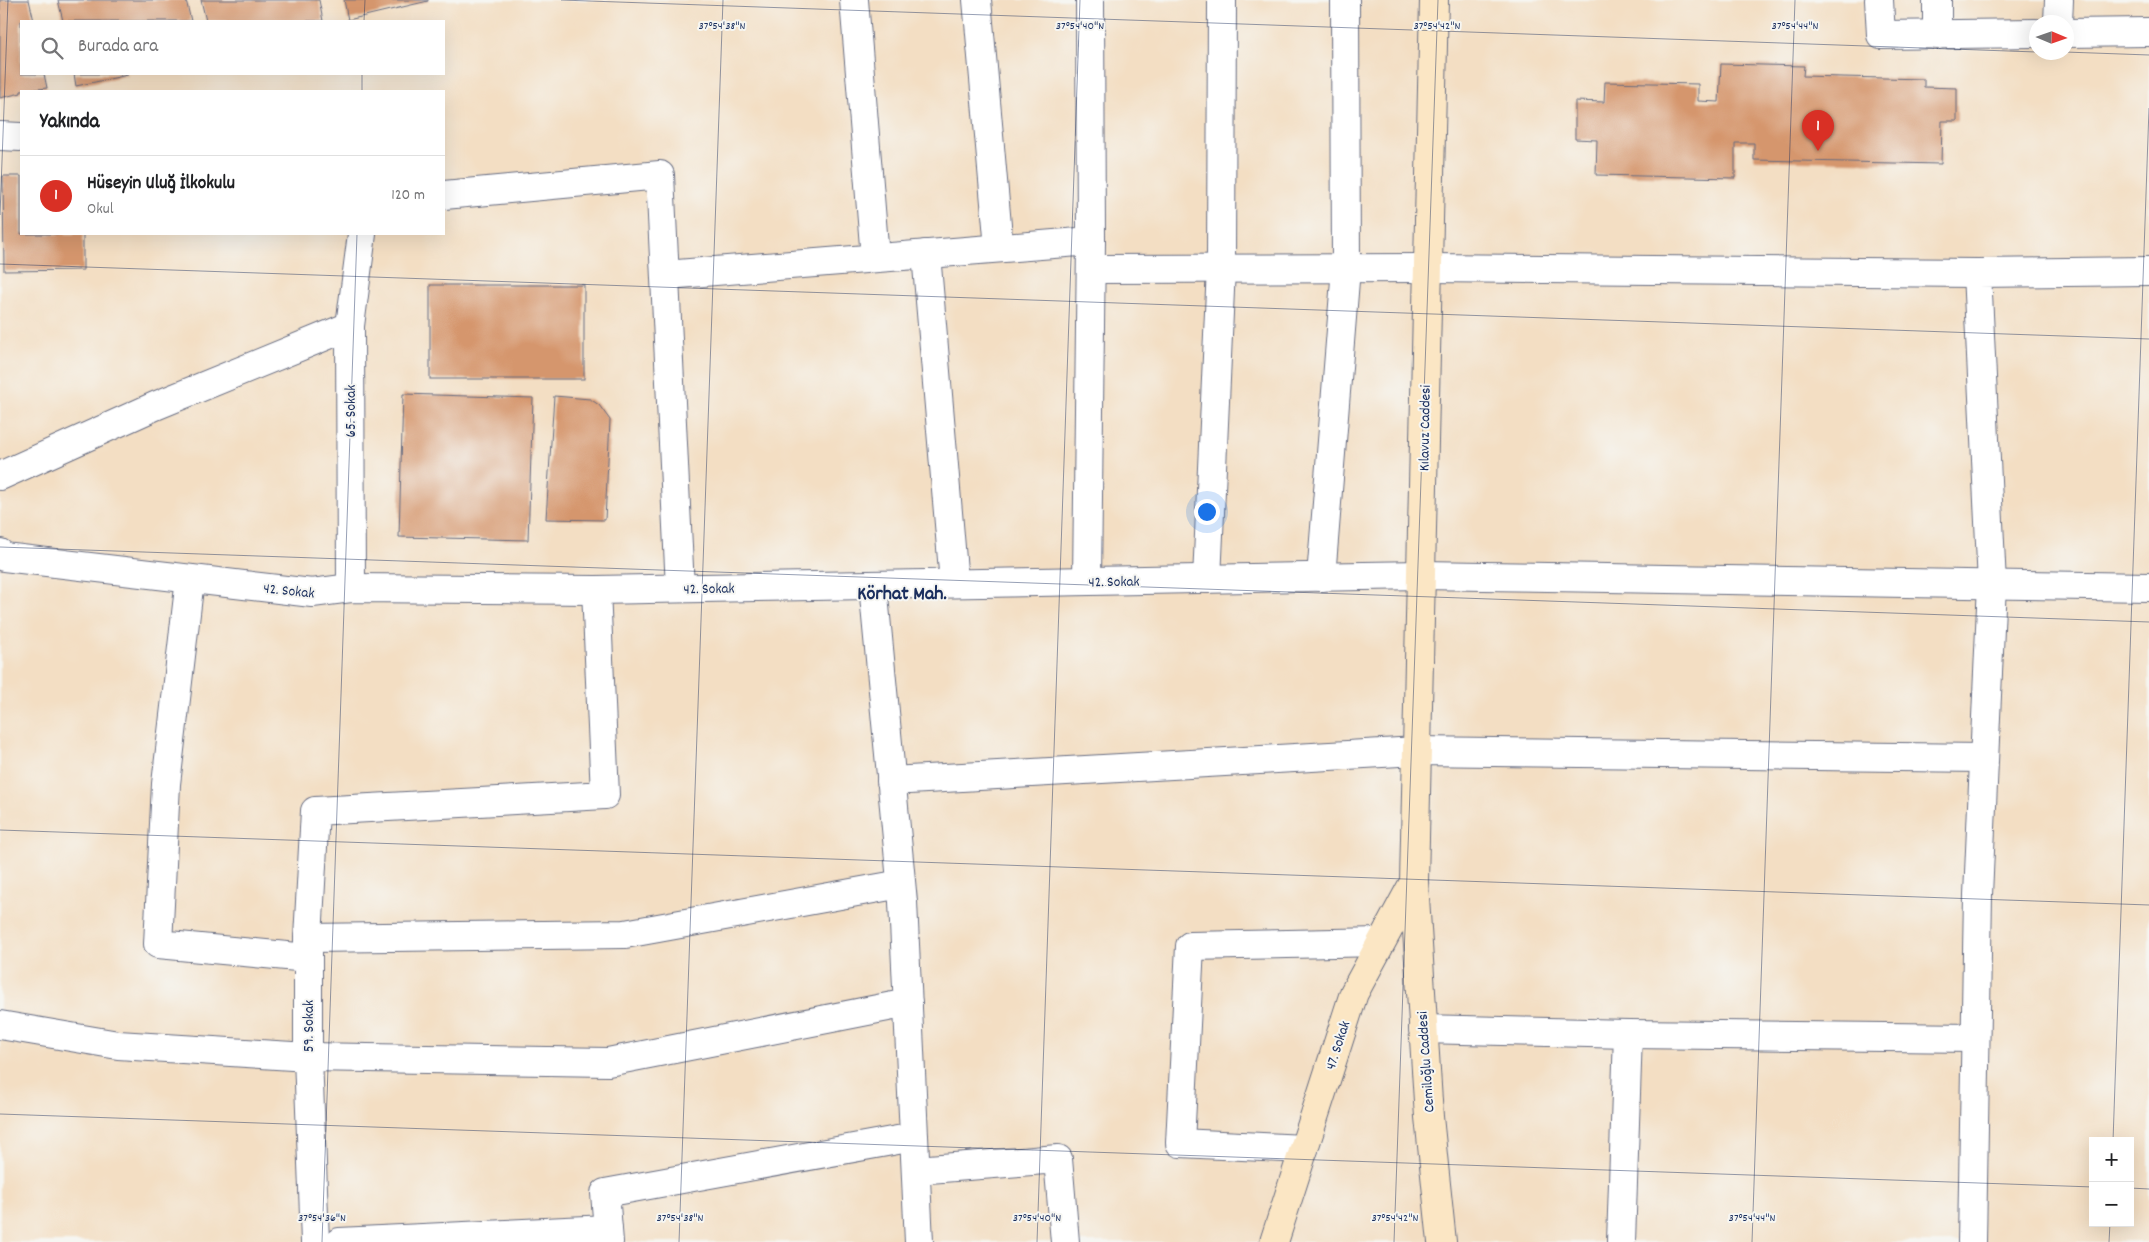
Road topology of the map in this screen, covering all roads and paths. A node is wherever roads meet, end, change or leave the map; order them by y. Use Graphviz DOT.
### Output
graph roads {
  1 [pos="854,0"];
  2 [pos="977,0"];
  3 [pos="1090,0"];
  4 [pos="1222,0"];
  5 [pos="1345,0"];
  6 [pos="1434,0"];
  7 [pos="1879,0"];
  8 [pos="1937,0"];
  9 [pos="2058,0"];
  10 [pos="2058,15"];
  11 [pos="2149,32"];
  12 [pos="2029,33"];
  13 [pos="2074,33"];
  14 [pos="1937,35"];
  15 [pos="0,136"];
  16 [pos="20,137"];
  17 [pos="445,195"];
  18 [pos="362,235"];
  19 [pos="1091,241"];
  20 [pos="999,248"];
  21 [pos="926,254"];
  22 [pos="875,258"];
  23 [pos="1221,268"];
  24 [pos="1346,268"];
  25 [pos="1428,268"];
  26 [pos="1091,269"];
  27 [pos="2149,271"];
  28 [pos="1977,273"];
  29 [pos="665,275"];
  30 [pos="350,326"];
  31 [pos="0,476"];
  32 [pos="0,553"];
  33 [pos="1421,575"];
  34 [pos="1321,577"];
  35 [pos="190,578"];
  36 [pos="1207,579"];
  37 [pos="1088,581"];
  38 [pos="954,583"];
  39 [pos="1992,584"];
  40 [pos="873,585"];
  41 [pos="2149,587"];
  42 [pos="351,588"];
  43 [pos="680,588"];
  44 [pos="596,590"];
  45 [pos="1417,751"];
  46 [pos="1984,758"];
  47 [pos="891,782"];
  48 [pos="1414,869"];
  49 [pos="901,884"];
  50 [pos="1381,942"];
  51 [pos="308,948"];
  52 [pos="908,1003"];
  53 [pos="0,1024"];
  54 [pos="1423,1030"];
  55 [pos="1628,1034"];
  56 [pos="1975,1038"];
  57 [pos="308,1057"];
  58 [pos="914,1137"];
  59 [pos="1304,1149"];
  60 [pos="916,1170"];
  61 [pos="608,1236"];
  62 [pos="314,1242"];
  63 [pos="339,1242"];
  64 [pos="919,1242"];
  65 [pos="1065,1242"];
  66 [pos="1274,1242"];
  67 [pos="1442,1242"];
  68 [pos="1621,1242"];
  69 [pos="1972,1242"];
  1 -- 22 [label="street"];
  2 -- 20 [label="street"];
  3 -- 19 [label="street"];
  4 -- 23 [label="street"];
  5 -- 24 [label="street"];
  6 -- 25 [label="street, Kılavuz Caddesi"];
  7 -- 14 [label="street"];
  8 -- 14 [label="street"];
  9 -- 10 [label="street"];
  11 -- 13 [label="street"];
  12 -- 14 [label="street"];
  15 -- 16 [label="street"];
  17 -- 29 [label="street"];
  18 -- 30 [label="street, 65. Sokak"];
  19 -- 20 [label="street"];
  19 -- 26 [label="street"];
  20 -- 21 [label="street"];
  21 -- 22 [label="street"];
  21 -- 38 [label="street"];
  22 -- 29 [label="street"];
  23 -- 24 [label="street"];
  23 -- 26 [label="street"];
  23 -- 36 [label="street"];
  24 -- 25 [label="street"];
  24 -- 34 [label="street"];
  25 -- 28 [label="street"];
  25 -- 33 [label="street, Kılavuz Caddesi"];
  26 -- 37 [label="street"];
  27 -- 28 [label="street"];
  28 -- 39 [label="street"];
  29 -- 43 [label="street"];
  30 -- 31 [label="street"];
  30 -- 42 [label="street, 65. Sokak"];
  32 -- 35 [label="street, 42. Sokak"];
  33 -- 34 [label="street, 42. Sokak"];
  33 -- 39 [label="street, 42. Sokak"];
  33 -- 45 [label="street, Kılavuz Caddesi"];
  34 -- 36 [label="street, 42. Sokak"];
  35 -- 42 [label="street, 42. Sokak"];
  35 -- 51 [label="street"];
  36 -- 37 [label="street, 42. Sokak"];
  37 -- 38 [label="street, 42. Sokak"];
  38 -- 40 [label="street, 42. Sokak"];
  39 -- 41 [label="street, 42. Sokak"];
  39 -- 46 [label="street"];
  40 -- 43 [label="street, 42. Sokak"];
  40 -- 47 [label="street"];
  42 -- 44 [label="street, 42. Sokak"];
  43 -- 44 [label="street, 42. Sokak"];
  44 -- 51 [label="street, 59. Sokak"];
  45 -- 46 [label="street"];
  45 -- 47 [label="street"];
  45 -- 48 [label="street, Kılavuz Caddesi"];
  46 -- 56 [label="street"];
  47 -- 49 [label="street"];
  48 -- 50 [label="street, 47. Sokak"];
  48 -- 54 [label="street, Cemiloğlu Caddesi"];
  49 -- 51 [label="street"];
  49 -- 52 [label="street"];
  50 -- 59 [label="street, 47. Sokak"];
  50 -- 59 [label="street"];
  51 -- 57 [label="street, 59. Sokak"];
  52 -- 57 [label="street"];
  52 -- 58 [label="street"];
  53 -- 57 [label="street"];
  54 -- 55 [label="street"];
  54 -- 67 [label="street, Cemiloğlu Caddesi"];
  55 -- 56 [label="street"];
  55 -- 68 [label="street"];
  56 -- 69 [label="street"];
  57 -- 62 [label="street, 59. Sokak"];
  58 -- 60 [label="street"];
  58 -- 61 [label="street"];
  59 -- 66 [label="street, 47. Sokak"];
  60 -- 64 [label="street"];
  60 -- 65 [label="street"];
  61 -- 63 [label="street"];
}
